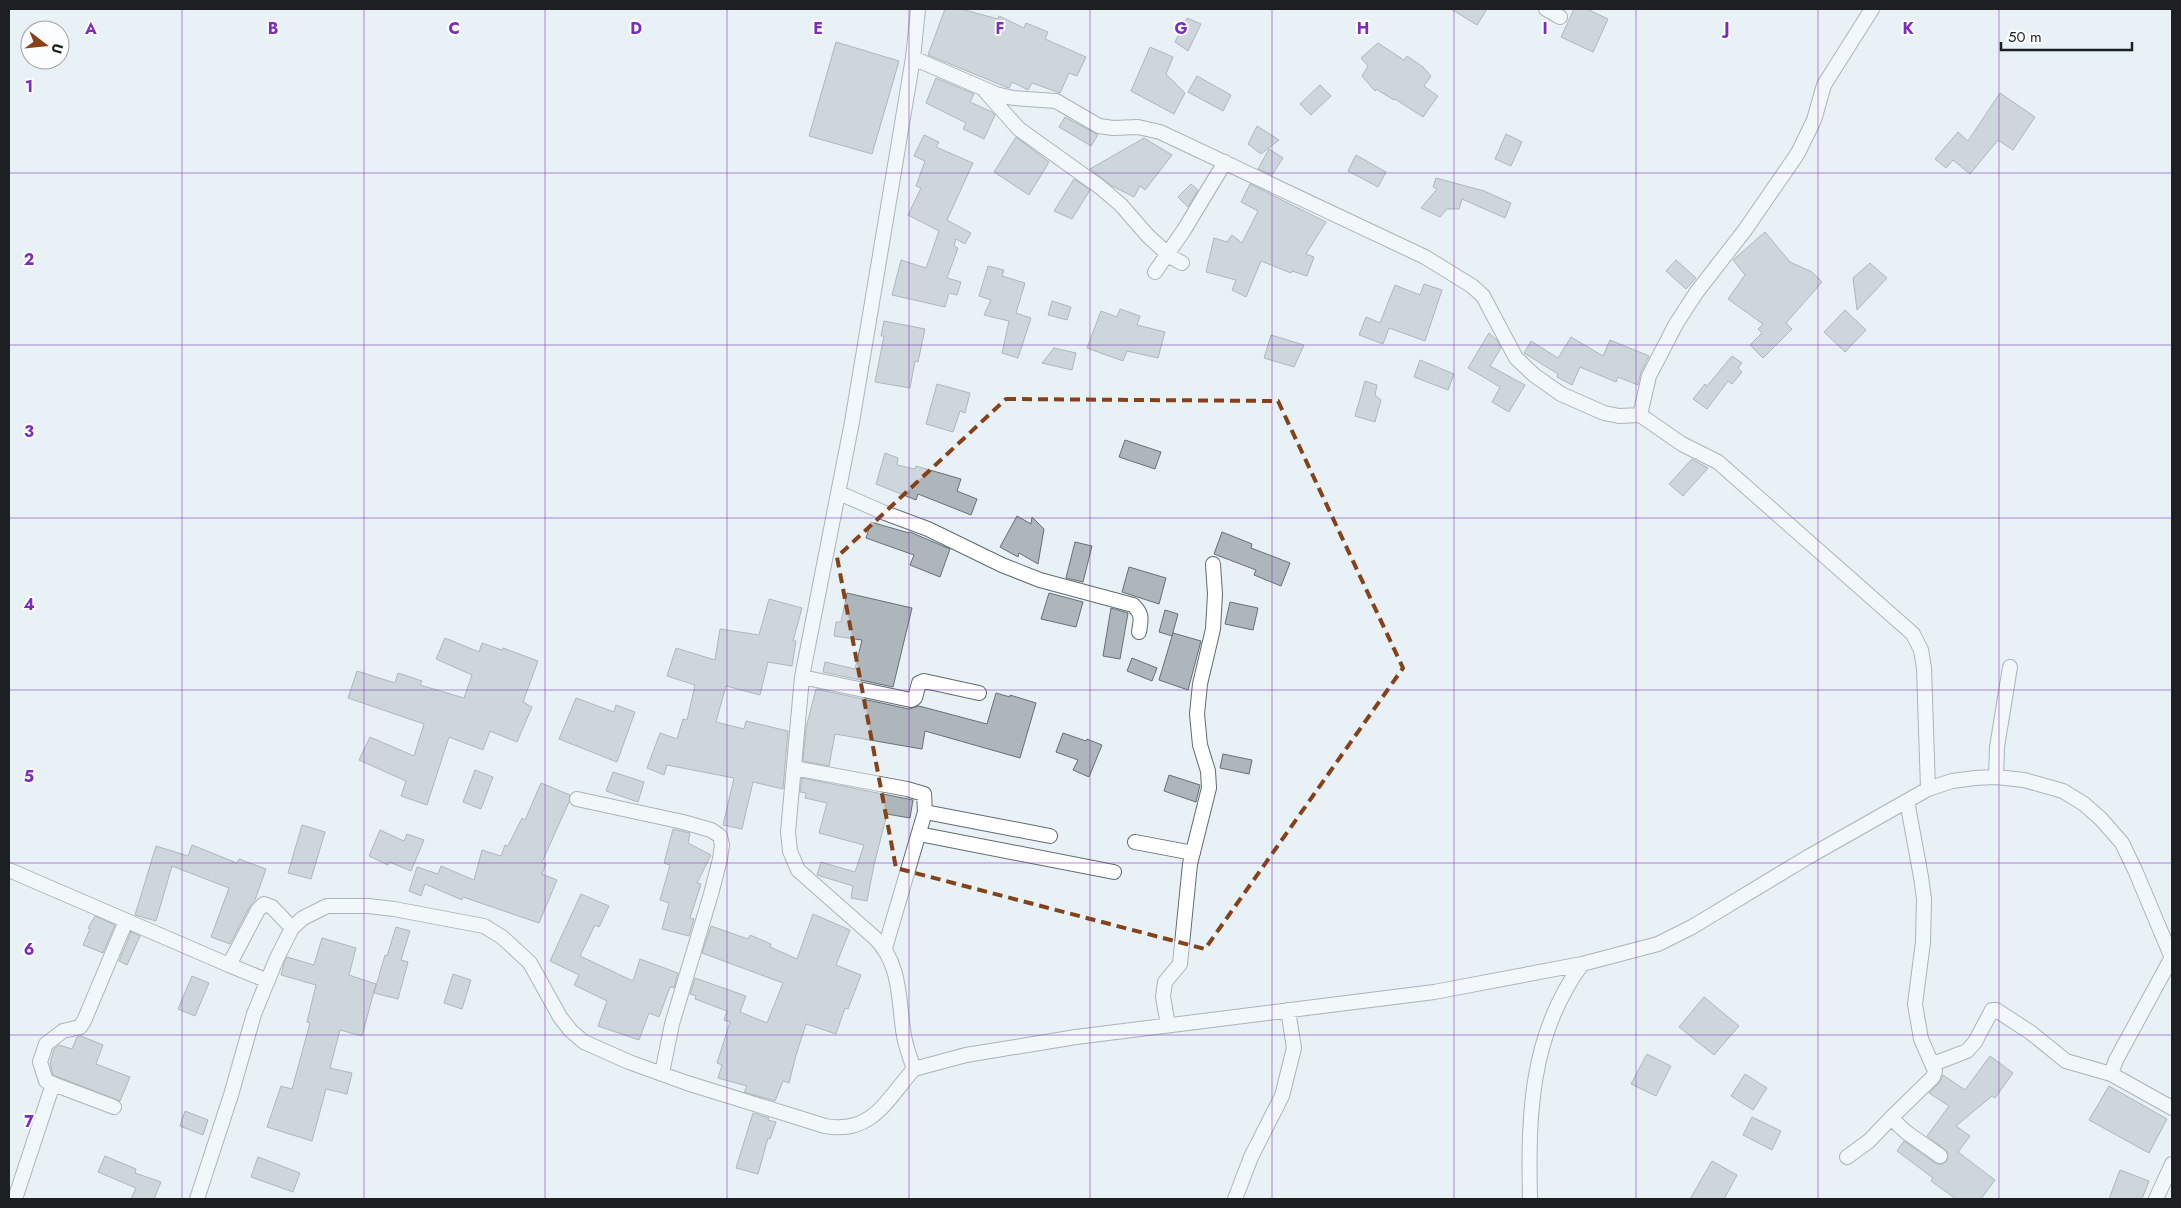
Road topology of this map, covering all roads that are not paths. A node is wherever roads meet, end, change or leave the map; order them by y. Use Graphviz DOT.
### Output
graph roads {
  1 [pos="918,9"];
  2 [pos="1546,9"];
  3 [pos="1872,9"];
  4 [pos="1560,17"];
  5 [pos="913,58"];
  6 [pos="984,90"];
  7 [pos="1225,162"];
  8 [pos="1168,254"];
  9 [pos="1182,263"];
  10 [pos="1155,272"];
  11 [pos="1640,415"];
  12 [pos="840,493"];
  13 [pos="1213,564"];
  14 [pos="1139,632"];
  15 [pos="2010,667"];
  16 [pos="802,677"];
  17 [pos="979,693"];
  18 [pos="794,768"];
  19 [pos="1996,777"];
  20 [pos="1928,789"];
  21 [pos="577,799"];
  22 [pos="1907,801"];
  23 [pos="925,812"];
  24 [pos="919,834"];
  25 [pos="1050,836"];
  26 [pos="1135,842"];
  27 [pos="1192,853"];
  28 [pos="9,870"];
  29 [pos="1114,872"];
  30 [pos="126,921"];
  31 [pos="292,928"];
  32 [pos="885,948"];
  33 [pos="2172,958"];
  34 [pos="1582,964"];
  35 [pos="229,965"];
  36 [pos="268,981"];
  37 [pos="1288,1010"];
  38 [pos="1168,1024"];
  39 [pos="1933,1064"];
  40 [pos="914,1070"];
  41 [pos="662,1073"];
  42 [pos="2111,1074"];
  43 [pos="53,1084"];
  44 [pos="114,1107"];
  45 [pos="2172,1108"];
  46 [pos="1892,1118"];
  47 [pos="1940,1156"];
  48 [pos="1847,1157"];
  49 [pos="2172,1164"];
  50 [pos="15,1199"];
  51 [pos="197,1199"];
  52 [pos="1235,1199"];
  53 [pos="1530,1199"];
  54 [pos="2156,1199"];
  1 -- 5 [label="street"];
  2 -- 4 [label="street"];
  3 -- 11 [label="street"];
  5 -- 6 [label="street"];
  5 -- 12 [label="street"];
  6 -- 7 [label="street"];
  6 -- 8 [label="street"];
  7 -- 8 [label="street"];
  7 -- 11 [label="street"];
  8 -- 9 [label="street"];
  8 -- 10 [label="street"];
  11 -- 20 [label="street"];
  12 -- 14 [label="street"];
  12 -- 16 [label="street"];
  13 -- 27 [label="street"];
  15 -- 19 [label="street"];
  16 -- 17 [label="street"];
  16 -- 18 [label="street"];
  18 -- 23 [label="street"];
  18 -- 32 [label="street"];
  19 -- 20 [label="street"];
  19 -- 33 [label="street"];
  20 -- 22 [label="street"];
  21 -- 41 [label="street"];
  22 -- 34 [label="street"];
  22 -- 39 [label="street"];
  23 -- 24 [label="street"];
  23 -- 25 [label="street"];
  24 -- 29 [label="street"];
  24 -- 32 [label="street"];
  26 -- 27 [label="street"];
  27 -- 38 [label="street"];
  28 -- 30 [label="street"];
  30 -- 35 [label="street"];
  30 -- 43 [label="street"];
  31 -- 35 [label="street"];
  31 -- 36 [label="street"];
  31 -- 41 [label="street"];
  32 -- 40 [label="street"];
  33 -- 42 [label="street"];
  34 -- 37 [label="street"];
  34 -- 53 [label="street"];
  35 -- 36 [label="street"];
  36 -- 51 [label="street"];
  37 -- 38 [label="street"];
  37 -- 52 [label="street"];
  38 -- 40 [label="street"];
  39 -- 42 [label="street"];
  39 -- 46 [label="street"];
  40 -- 41 [label="street"];
  42 -- 45 [label="street"];
  43 -- 44 [label="street"];
  43 -- 50 [label="street"];
  46 -- 47 [label="street"];
  46 -- 48 [label="street"];
  49 -- 54 [label="street"];
}
